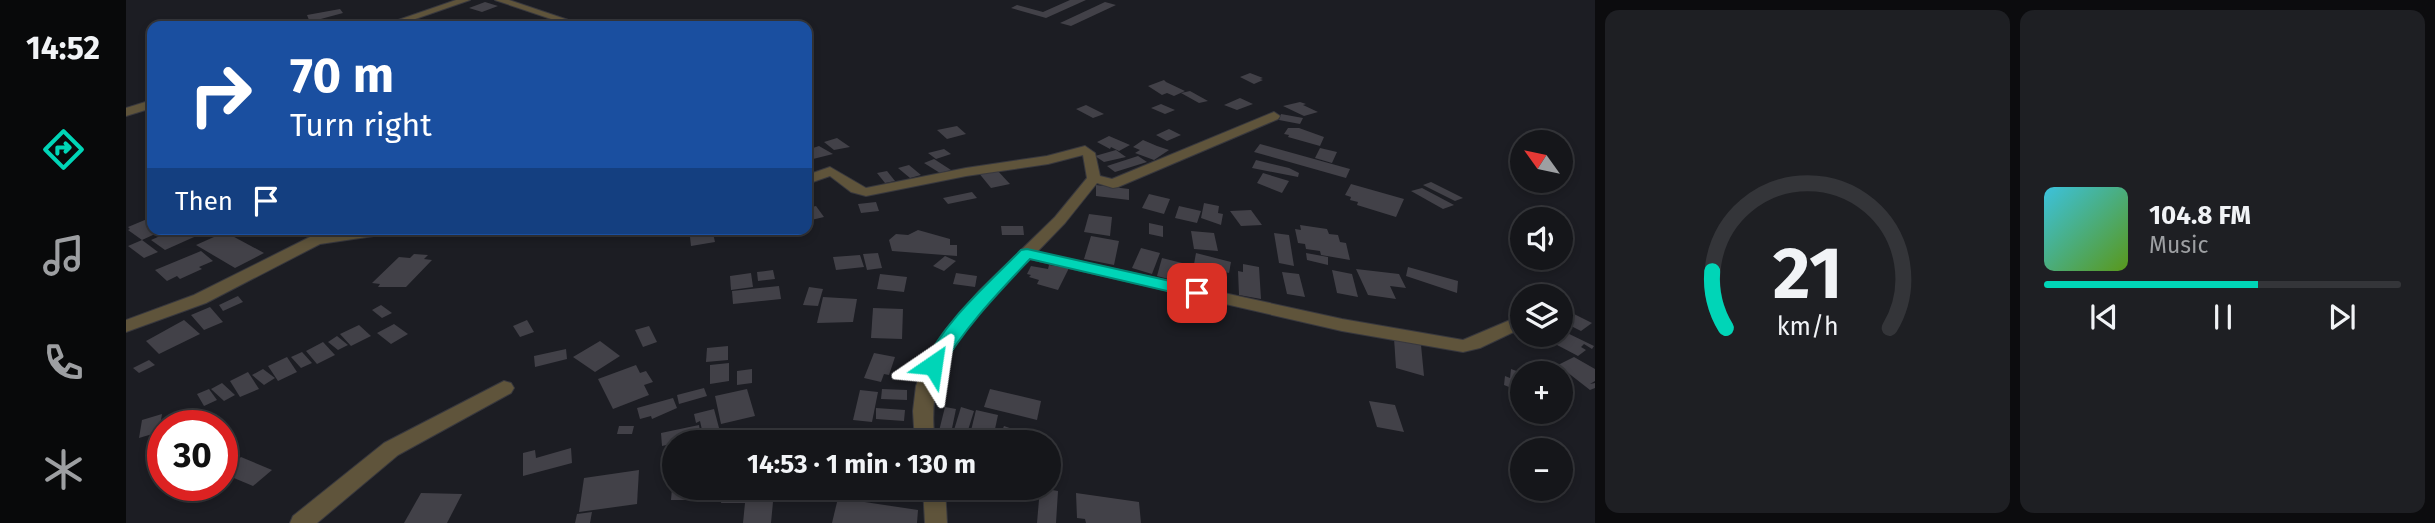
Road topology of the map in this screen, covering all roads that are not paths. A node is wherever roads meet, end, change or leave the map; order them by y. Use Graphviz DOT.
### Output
graph roads {
  1 [pos="465,0"];
  2 [pos="500,0"];
  3 [pos="401,21"];
  4 [pos="565,21"];
  5 [pos="147,106"];
  6 [pos="126,113"];
  7 [pos="1274,116"];
  8 [pos="812,178"];
  9 [pos="1094,178"];
  10 [pos="342,235"];
  11 [pos="1027,254"];
  12 [pos="126,326"];
  13 [pos="1510,326"];
  14 [pos="504,388"];
  15 [pos="924,430"];
  16 [pos="935,500"];
  17 [pos="301,523"];
  18 [pos="936,523"];
  1 -- 3 [label="street"];
  2 -- 4 [label="street"];
  5 -- 6 [label="street"];
  7 -- 9 [label="street"];
  8 -- 9 [label="street"];
  9 -- 11 [label="street"];
  10 -- 12 [label="street"];
  11 -- 13 [label="street"];
  11 -- 15 [label="street"];
  14 -- 17 [label="street"];
  16 -- 18 [label="street"];
}
